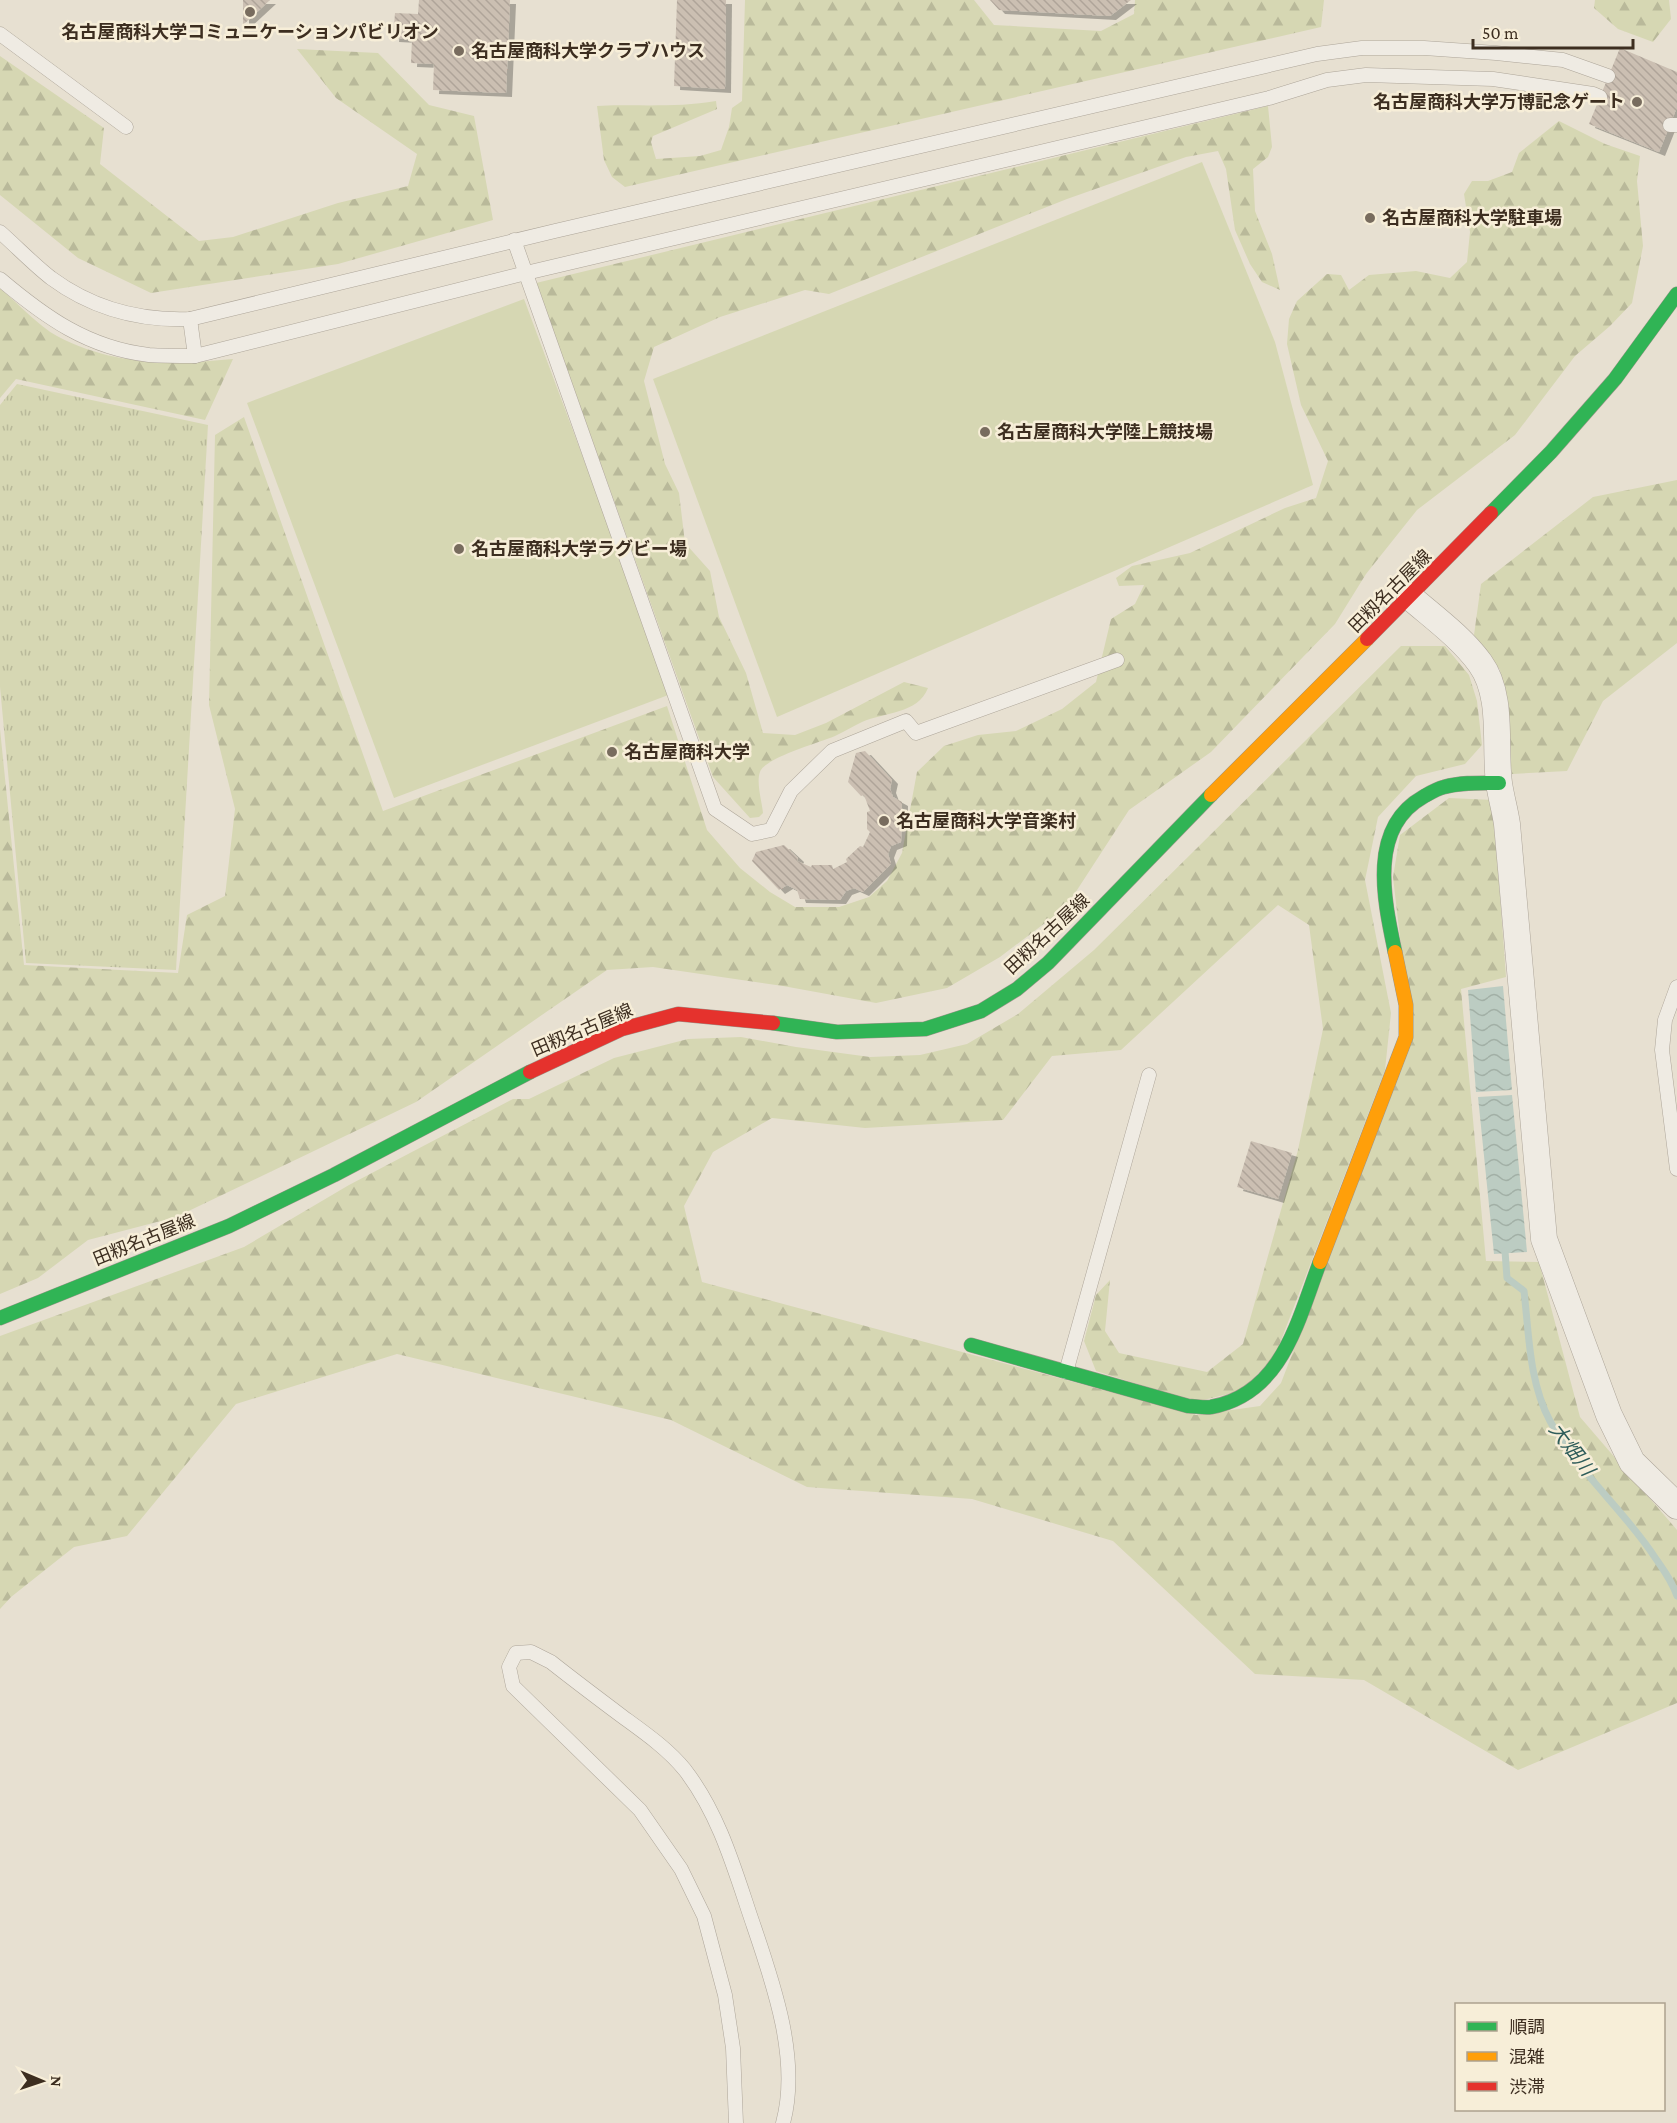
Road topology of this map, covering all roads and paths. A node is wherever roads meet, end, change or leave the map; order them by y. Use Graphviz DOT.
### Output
graph roads {
  1 [pos="0,34"];
  2 [pos="1608,76"];
  3 [pos="1600,97"];
  4 [pos="126,127"];
  5 [pos="0,232"];
  6 [pos="514,240"];
  7 [pos="526,273"];
  8 [pos="0,279"];
  9 [pos="1677,294"];
  10 [pos="190,319"];
  11 [pos="195,356"];
  12 [pos="1410,597"];
  13 [pos="1117,660"];
  14 [pos="1499,783"];
  15 [pos="1677,987"];
  16 [pos="1149,1075"];
  17 [pos="1677,1169"];
  18 [pos="0,1318"];
  19 [pos="971,1345"];
  20 [pos="1066,1372"];
  21 [pos="1677,1506"];
  22 [pos="736,2123"];
  23 [pos="783,2123"];
  1 -- 4 [label="lane"];
  2 -- 6 [label="lane"];
  3 -- 7 [label="lane"];
  5 -- 10 [label="lane"];
  6 -- 7 [label="lane"];
  6 -- 10 [label="lane"];
  7 -- 11 [label="lane"];
  7 -- 13 [label="lane"];
  8 -- 11 [label="lane"];
  9 -- 12 [label="main road, 田籾名古屋線"];
  10 -- 11 [label="lane"];
  12 -- 14 [label="street"];
  12 -- 18 [label="main road, 田籾名古屋線"];
  14 -- 20 [label="main road"];
  14 -- 21 [label="street"];
  15 -- 17 [label="lane"];
  16 -- 20 [label="lane"];
  19 -- 20 [label="main road"];
  22 -- 23 [label="lane"];
}
